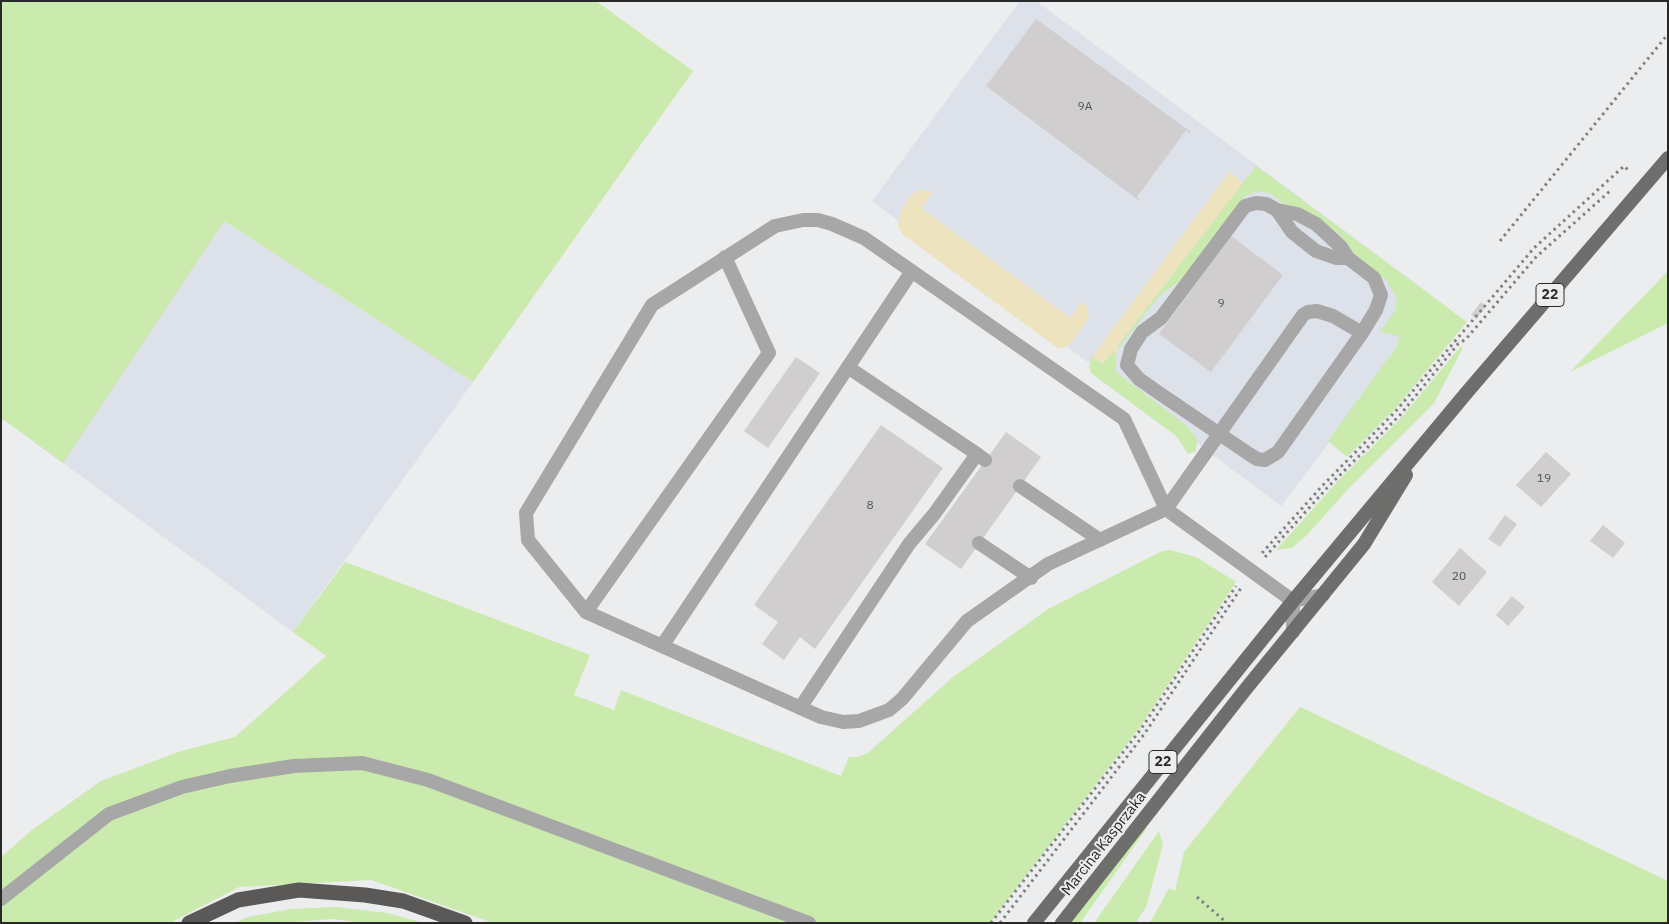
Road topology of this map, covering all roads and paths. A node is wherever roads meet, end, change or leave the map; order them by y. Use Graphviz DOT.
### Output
graph roads {
  1 [pos="1668,34"];
  2 [pos="1668,158"];
  3 [pos="1630,172"];
  4 [pos="1624,178"];
  5 [pos="1618,184"];
  6 [pos="1645,185"];
  7 [pos="1277,210"];
  8 [pos="1500,241"];
  9 [pos="725,258"];
  10 [pos="1348,258"];
  11 [pos="912,271"];
  12 [pos="1362,333"];
  13 [pos="849,368"];
  14 [pos="1433,432"];
  15 [pos="1219,434"];
  16 [pos="1020,486"];
  17 [pos="1166,509"];
  18 [pos="1100,540"];
  19 [pos="979,543"];
  20 [pos="1251,570"];
  21 [pos="1031,578"];
  22 [pos="1323,595"];
  23 [pos="1293,601"];
  24 [pos="586,612"];
  25 [pos="1293,632"];
  26 [pos="662,646"];
  27 [pos="800,708"];
  28 [pos="1197,897"];
  29 [pos="1,899"];
  30 [pos="189,923"];
  31 [pos="465,923"];
  32 [pos="809,923"];
  33 [pos="992,923"];
  34 [pos="1000,923"];
  35 [pos="1034,923"];
  36 [pos="1062,923"];
  37 [pos="1227,923"];
  1 -- 8 [label="path"];
  2 -- 6 [label="main road, 22"];
  3 -- 4 [label="path"];
  3 -- 6 [label="path"];
  3 -- 20 [label="path"];
  5 -- 20 [label="path"];
  6 -- 14 [label="main road, 22"];
  7 -- 10 [label="lane"];
  7 -- 10 [label="lane"];
  7 -- 15 [label="lane"];
  9 -- 11 [label="lane"];
  9 -- 24 [label="lane"];
  9 -- 24 [label="lane"];
  10 -- 12 [label="lane"];
  11 -- 13 [label="lane"];
  11 -- 17 [label="lane"];
  12 -- 15 [label="lane"];
  12 -- 15 [label="lane"];
  13 -- 26 [label="lane"];
  13 -- 27 [label="lane"];
  14 -- 22 [label="main road, 22"];
  14 -- 23 [label="main road, 22"];
  15 -- 17 [label="lane"];
  16 -- 18 [label="lane"];
  17 -- 18 [label="lane"];
  17 -- 20 [label="lane"];
  18 -- 21 [label="lane"];
  19 -- 21 [label="lane"];
  20 -- 23 [label="lane"];
  20 -- 33 [label="path"];
  20 -- 34 [label="path"];
  21 -- 27 [label="lane"];
  22 -- 23 [label="lane"];
  22 -- 25 [label="main road, 22"];
  23 -- 25 [label="lane"];
  23 -- 35 [label="main road, 22"];
  24 -- 26 [label="lane"];
  25 -- 36 [label="main road, Marcina Kasprzaka / 22"];
  26 -- 27 [label="lane"];
  28 -- 37 [label="path"];
  29 -- 32 [label="lane"];
  30 -- 31 [label="highway"];
}
